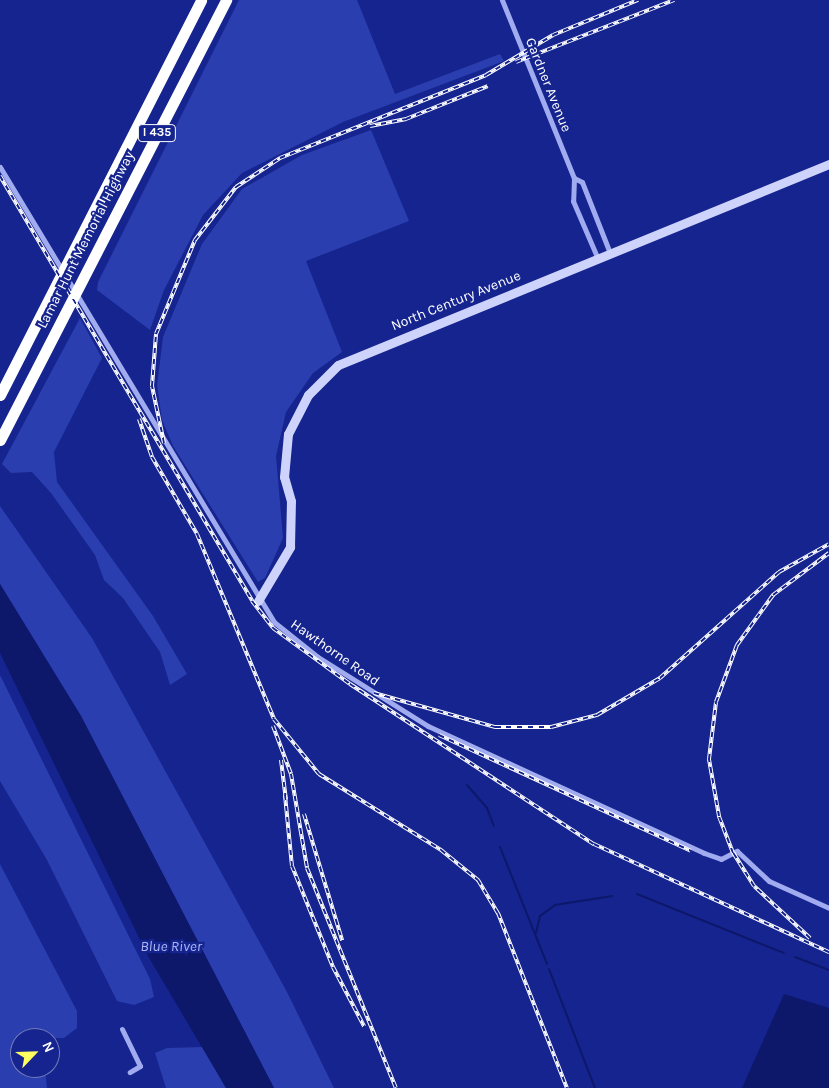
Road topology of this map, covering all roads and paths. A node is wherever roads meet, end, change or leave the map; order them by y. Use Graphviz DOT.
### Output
graph roads {
  1 [pos="200,0"];
  2 [pos="226,0"];
  3 [pos="502,0"];
  4 [pos="829,164"];
  5 [pos="0,167"];
  6 [pos="574,178"];
  7 [pos="610,253"];
  8 [pos="598,259"];
  9 [pos="0,395"];
  10 [pos="0,440"];
  11 [pos="258,601"];
  12 [pos="829,908"];
  13 [pos="122,1028"];
  14 [pos="130,1072"];
  1 -- 9 [label="highway, Lamar Hunt Memorial Highway / I 435"];
  2 -- 10 [label="highway, Lamar Hunt Memorial Highway / I 435"];
  3 -- 6 [label="street, Gardner Avenue"];
  4 -- 7 [label="street, North Century Avenue"];
  5 -- 11 [label="street, Hawthorne Road"];
  6 -- 7 [label="street, Gardner Avenue"];
  6 -- 8 [label="street, Gardner Avenue"];
  7 -- 8 [label="street, North Century Avenue"];
  8 -- 11 [label="street, North Century Avenue"];
  11 -- 12 [label="street, Hawthorne Road"];
  13 -- 14 [label="street"];
}
